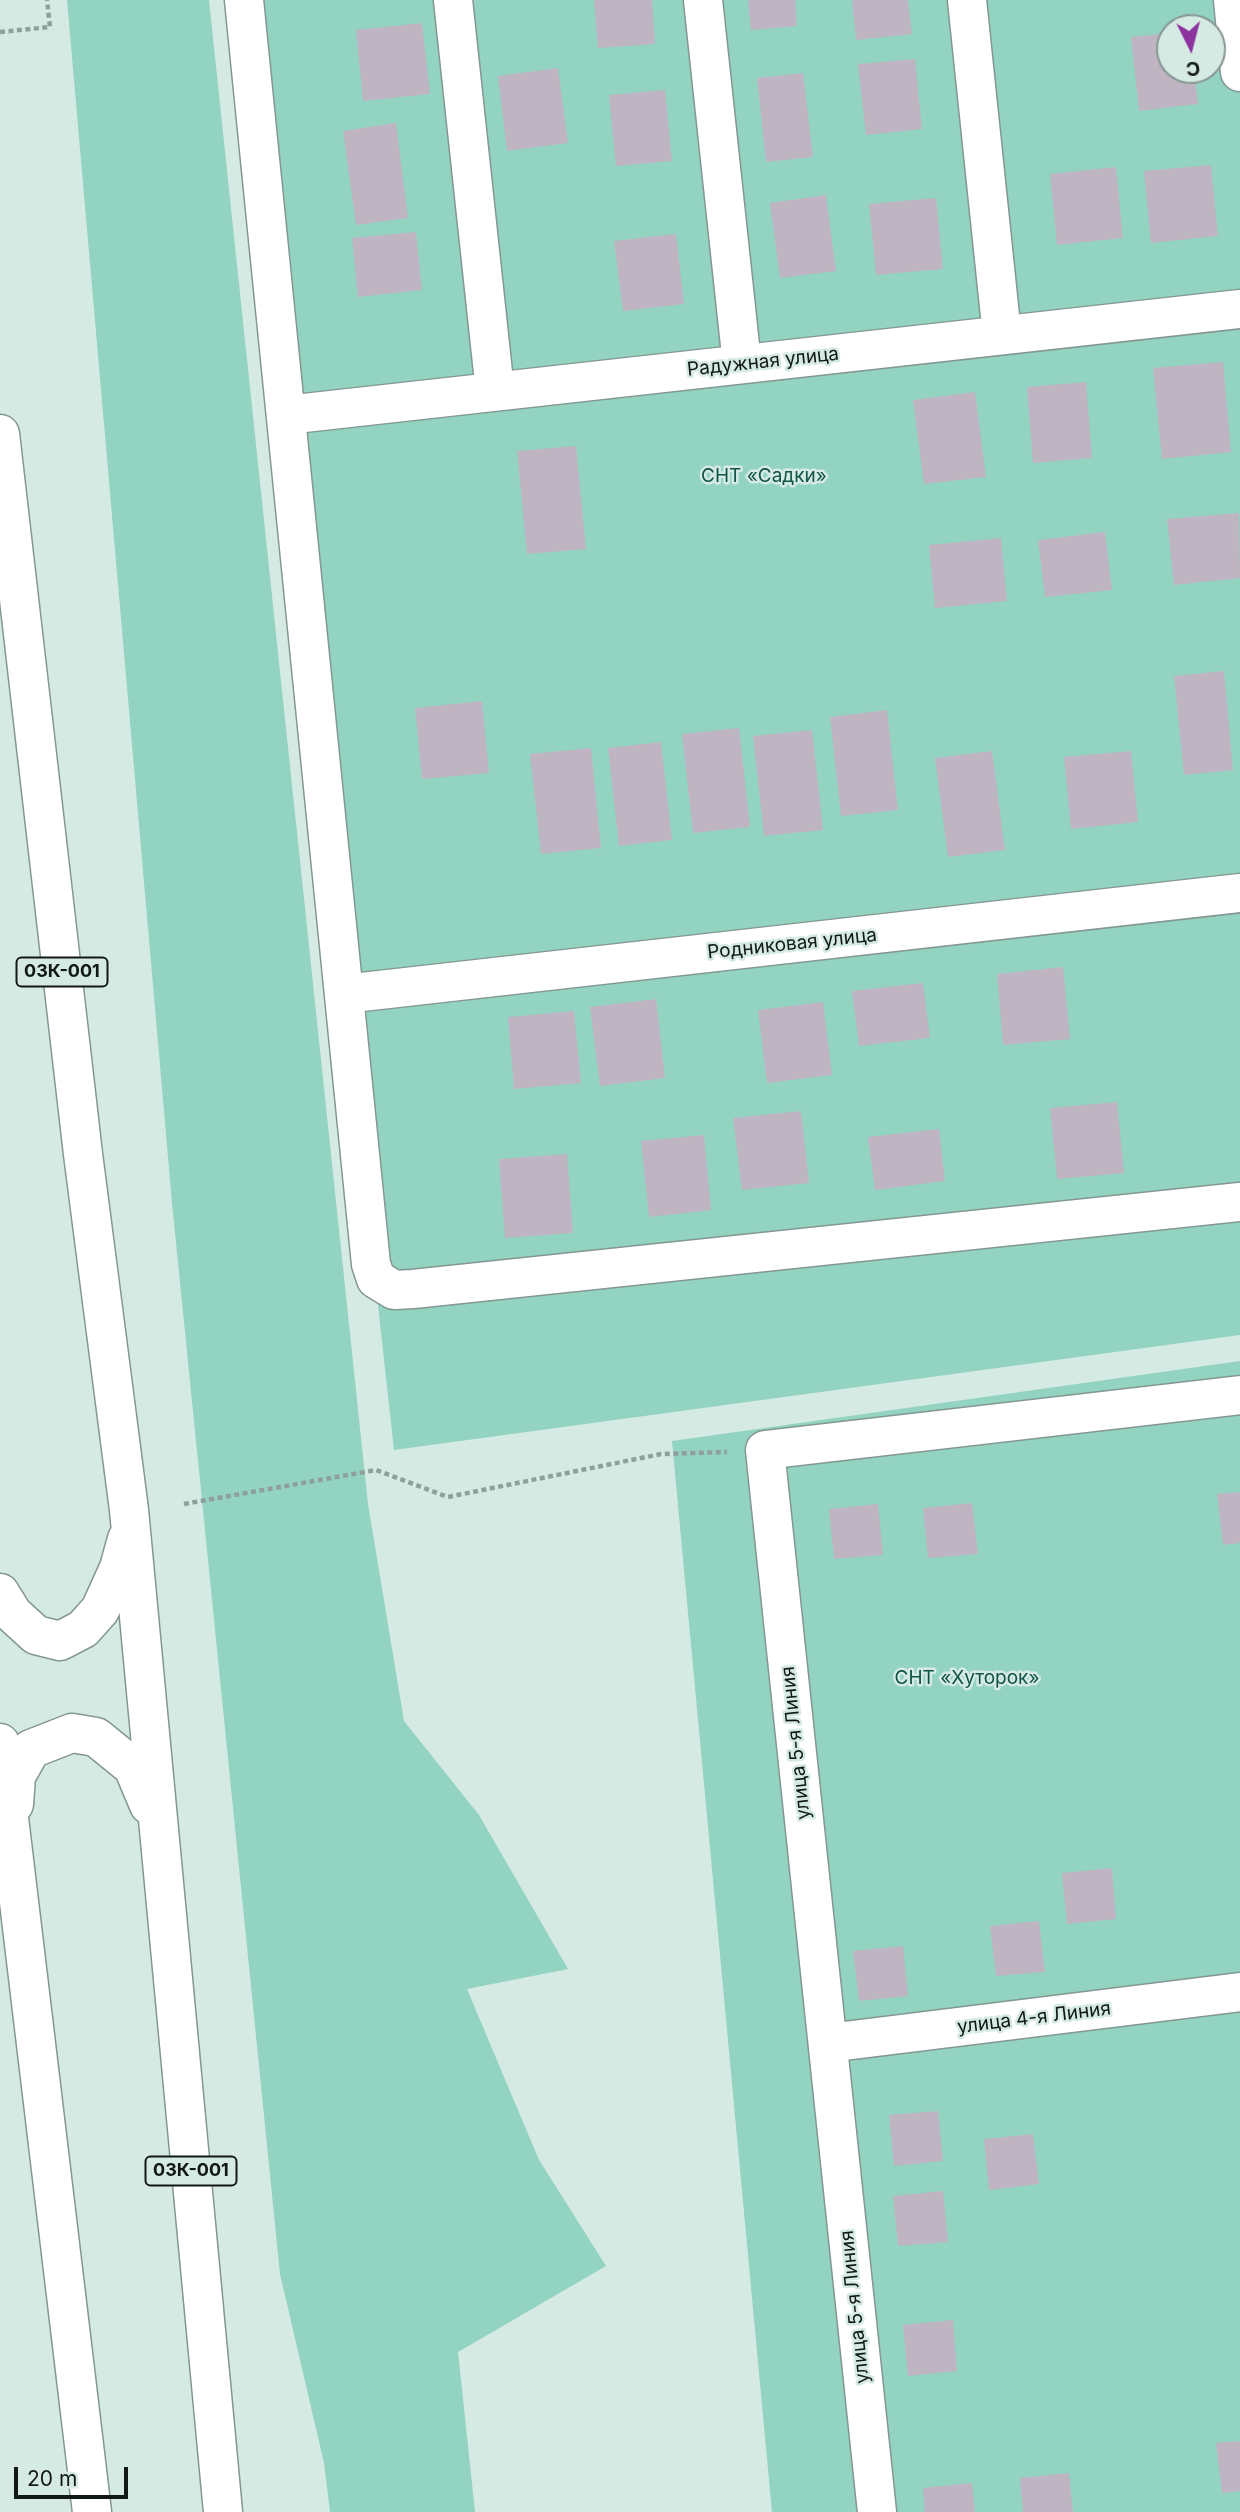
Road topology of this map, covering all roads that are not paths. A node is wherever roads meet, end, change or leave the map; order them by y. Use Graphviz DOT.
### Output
graph roads {
  1 [pos="244,0"];
  2 [pos="453,0"];
  3 [pos="703,0"];
  4 [pos="967,0"];
  5 [pos="1233,0"];
  6 [pos="1240,72"];
  7 [pos="1240,309"];
  8 [pos="1002,335"];
  9 [pos="742,364"];
  10 [pos="495,391"];
  11 [pos="286,415"];
  12 [pos="0,434"];
  13 [pos="1240,893"];
  14 [pos="344,994"];
  15 [pos="1240,1202"];
  16 [pos="1240,1395"];
  17 [pos="129,1510"];
  18 [pos="0,1593"];
  19 [pos="0,1743"];
  20 [pos="159,1830"];
  21 [pos="10,1841"];
  22 [pos="1240,1993"];
  23 [pos="828,2043"];
  24 [pos="92,2512"];
  25 [pos="223,2512"];
  26 [pos="877,2512"];
  1 -- 11 [label="street"];
  2 -- 10 [label="street"];
  3 -- 9 [label="street"];
  4 -- 8 [label="street"];
  5 -- 6 [label="street"];
  7 -- 8 [label="street, Радужная улица"];
  8 -- 9 [label="street, Радужная улица"];
  9 -- 10 [label="street, Радужная улица"];
  10 -- 11 [label="street, Радужная улица"];
  11 -- 14 [label="street"];
  12 -- 17 [label="street, 03К-001"];
  13 -- 14 [label="street, Родниковая улица"];
  14 -- 15 [label="street"];
  16 -- 23 [label="street, улица 5-я Линия"];
  17 -- 18 [label="street, 03К-001"];
  17 -- 20 [label="street, 03К-001"];
  19 -- 21 [label="street, 03К-001"];
  20 -- 21 [label="street, 03К-001"];
  20 -- 25 [label="street, 03К-001"];
  21 -- 24 [label="street, 03К-001"];
  22 -- 23 [label="street, улица 4-я Линия"];
  23 -- 26 [label="street, улица 5-я Линия"];
}
